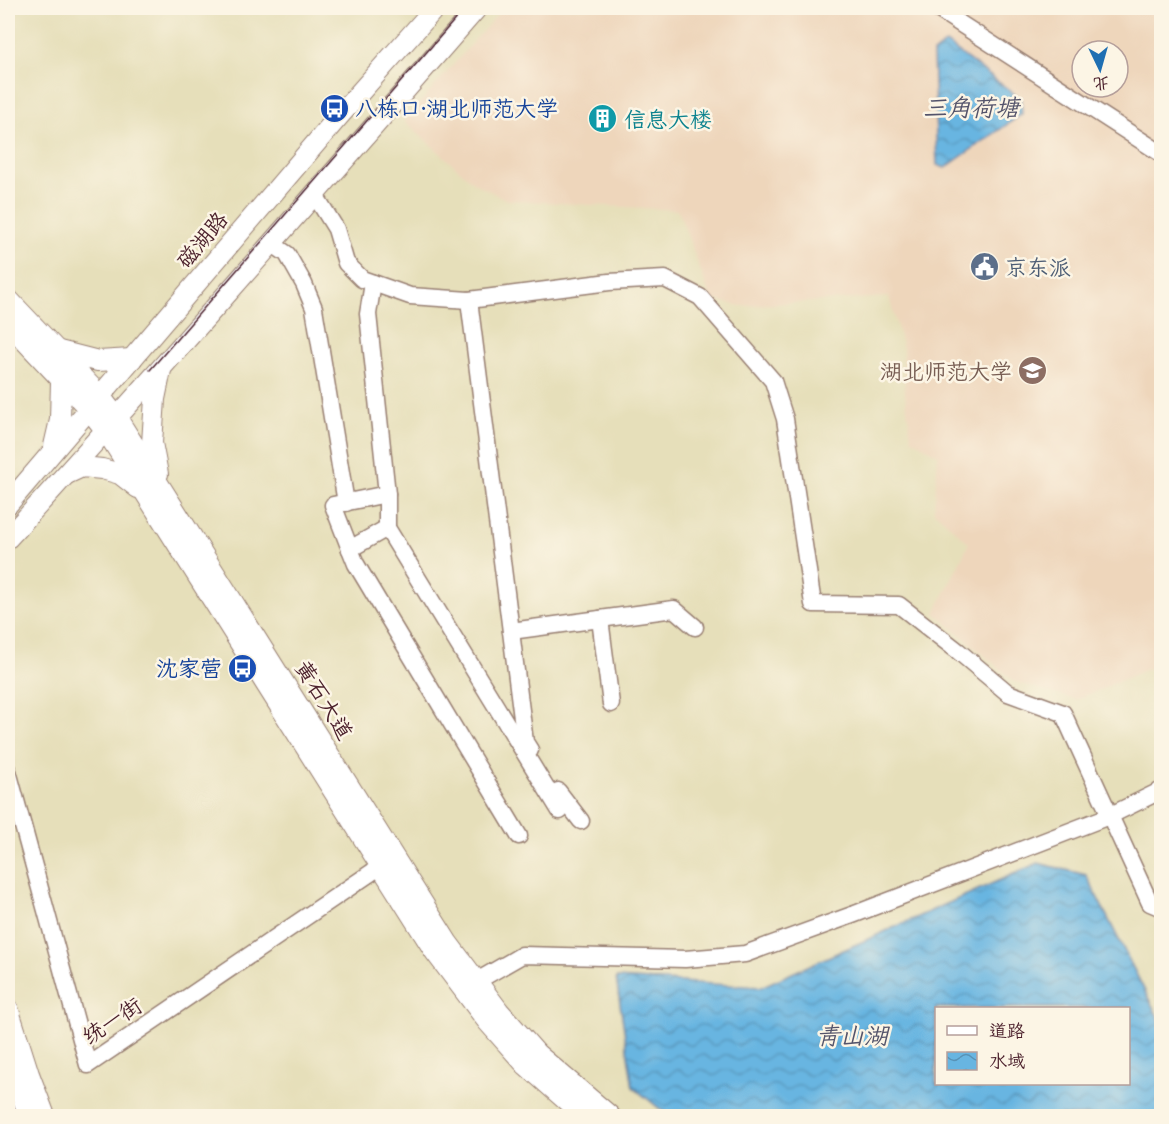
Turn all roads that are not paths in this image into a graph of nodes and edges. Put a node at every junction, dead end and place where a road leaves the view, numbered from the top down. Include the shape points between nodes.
1 (435, 8) edge
2 (477, 8) edge
3 (936, 8) edge
4 (1161, 154) edge
5 (315, 195) junction
6 (271, 243) junction
7 (373, 283) junction
8 (8, 299) edge
9 (469, 300) junction
10 (8, 324) edge
11 (56, 350) junction
12 (132, 359) junction
13 (162, 367) junction
14 (62, 381) junction
15 (94, 403) junction
16 (112, 424) junction
17 (53, 450) junction
18 (64, 476) junction
19 (152, 488) junction
20 (387, 494) junction
21 (346, 503) junction
22 (8, 504) edge
23 (387, 528) junction
24 (8, 538) edge
25 (350, 549) junction
26 (600, 619) junction
27 (695, 627) dead end
28 (511, 631) junction
29 (611, 704) dead end
30 (8, 771) edge
31 (1161, 790) edge
32 (560, 811) dead end
33 (1109, 816) junction
34 (581, 821) dead end
35 (519, 836) dead end
36 (381, 866) junction
37 (1161, 908) edge
38 (471, 986) junction
39 (8, 1008) edge
40 (8, 1057) edge
41 (30, 1116) edge
42 (45, 1116) edge
43 (584, 1116) edge
44 (610, 1116) edge

1 - 12 main road, 磁湖路
2 - 5 main road
3 - 4 street
5 - 6 main road
5 - 7 street via 336,229 346,263 362,279
6 - 13 main road
6 - 21 street via 287,254 314,308
7 - 9 street via 410,296
7 - 20 street via 368,314
8 - 11 main road, 黄石大道
9 - 28 street
9 - 33 street via 665,279 700,297 772,381 785,419 813,604 899,605 1008,693 1063,713
10 - 14 main road, 黄石大道
11 - 12 main road via 98,361
11 - 15 main road, 黄石大道
12 - 15 main road, 磁湖路
13 - 16 main road
13 - 19 main road via 155,399
14 - 15 main road, 黄石大道
14 - 17 main road via 60,420
15 - 16 main road, 黄石大道
15 - 17 main road, 磁湖路
16 - 18 main road
16 - 19 main road, 黄石大道
17 - 22 main road, 磁湖路
18 - 19 main road via 82,467 102,469
18 - 24 main road
19 - 36 main road, 黄石大道
19 - 38 main road, 黄石大道 via 448,943
20 - 21 street
20 - 23 street
21 - 25 street via 333,506
23 - 25 street
23 - 32 street
25 - 35 street
26 - 27 street via 674,609
26 - 28 street
26 - 29 street
28 - 34 street via 525,742
30 - 36 street, 统一街 via 88,1065
31 - 33 street
33 - 37 street via 1150,903
33 - 38 street via 745,954 685,960 522,955
36 - 38 main road, 黄石大道 via 435,952
38 - 43 main road, 黄石大道 via 487,1021 525,1065
38 - 44 main road, 黄石大道 via 537,1054
39 - 42 main road
40 - 41 main road

